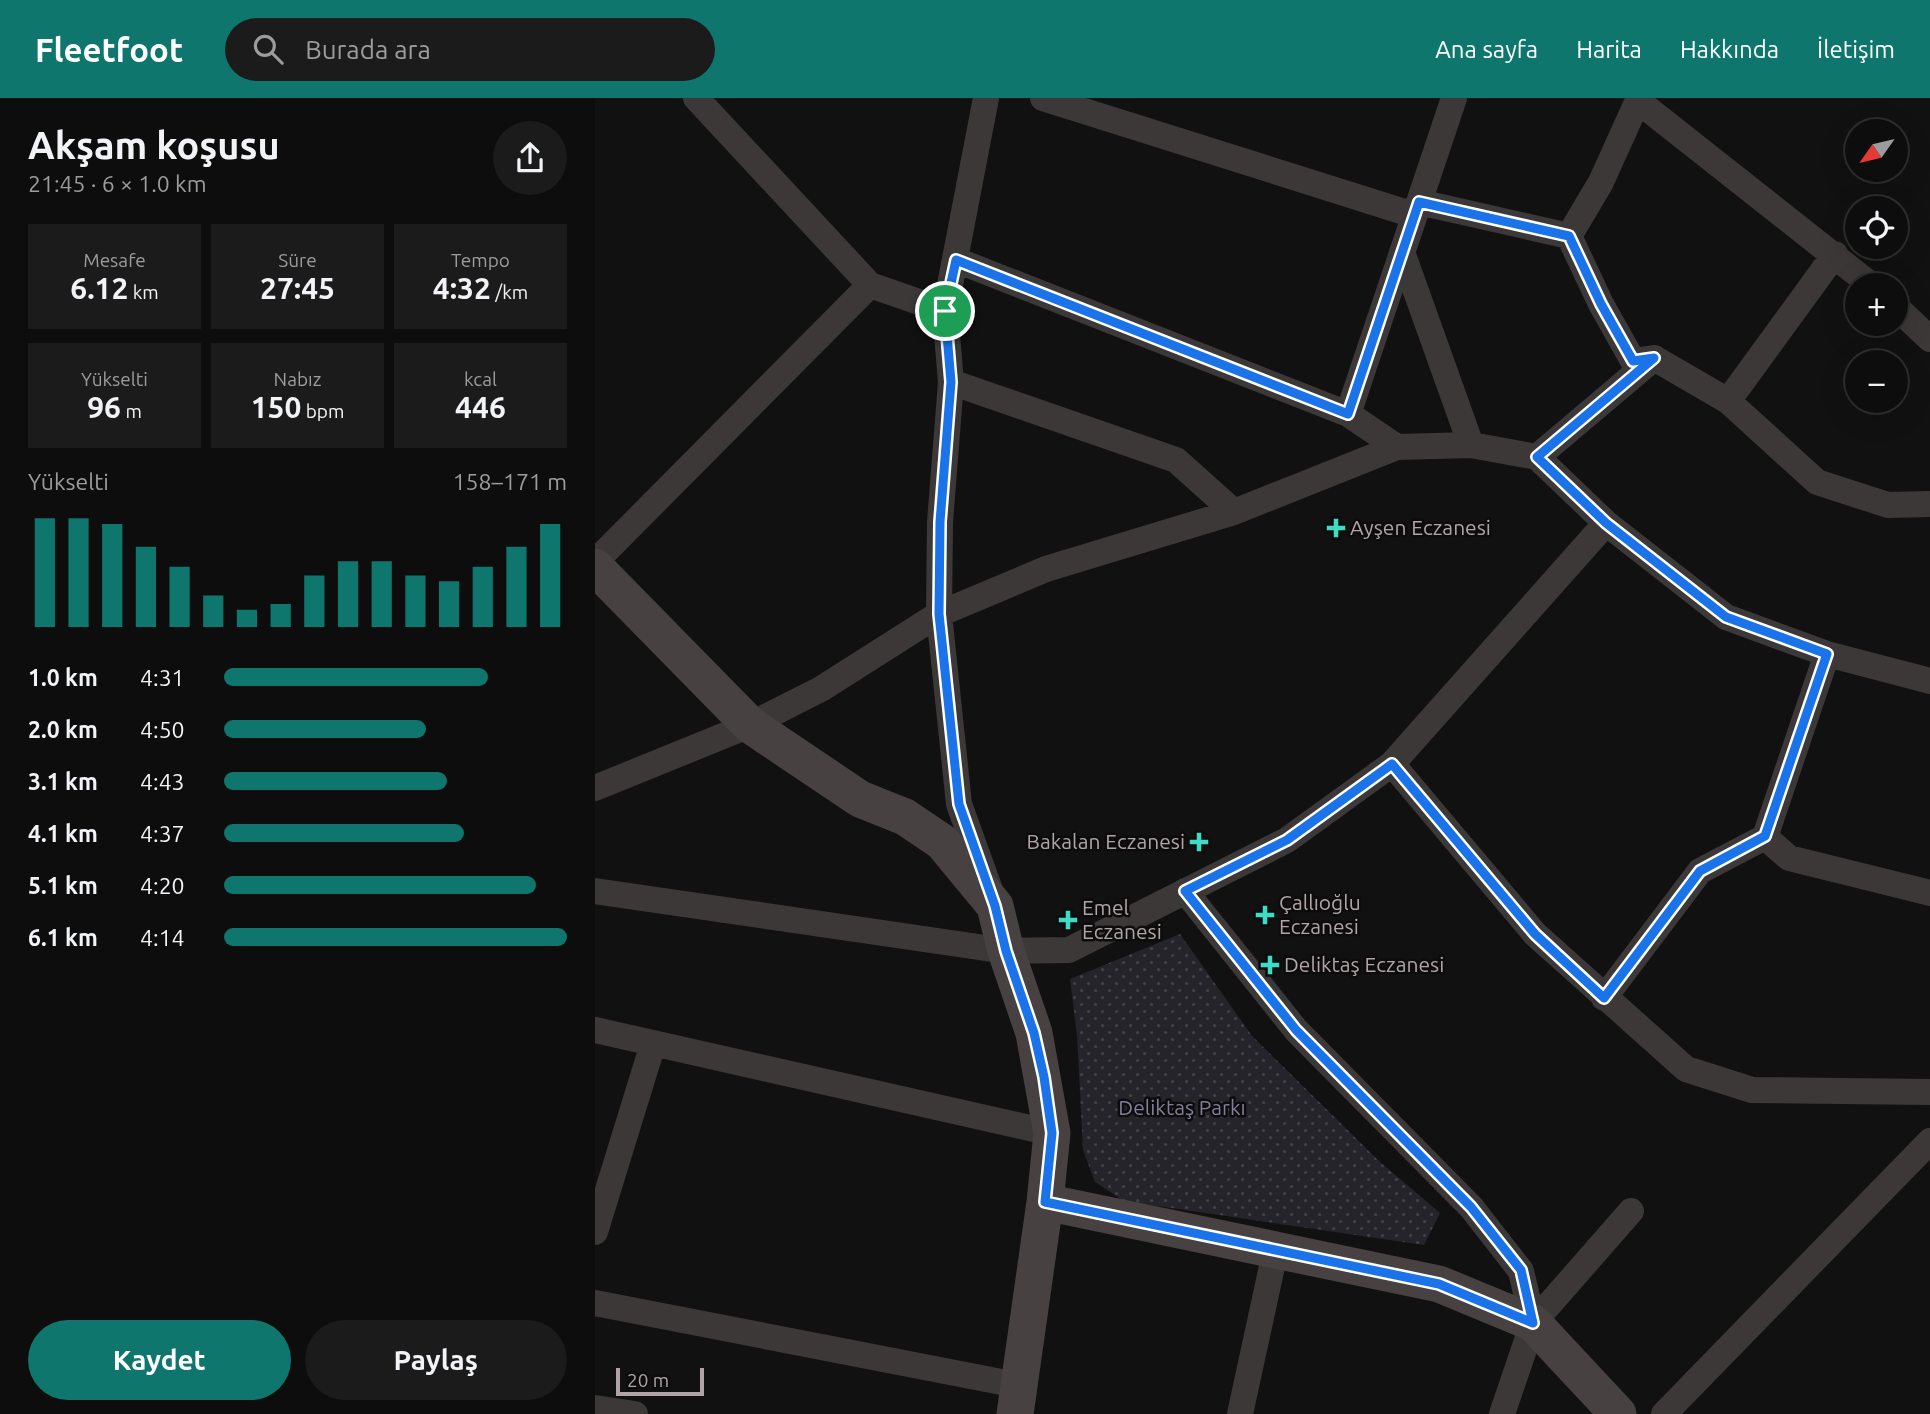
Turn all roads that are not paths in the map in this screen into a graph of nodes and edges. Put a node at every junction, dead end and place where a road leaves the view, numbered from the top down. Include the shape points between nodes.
1 (696, 98) edge
2 (986, 98) edge
3 (1043, 98) edge
4 (1454, 98) edge
5 (1639, 99) edge
6 (1416, 209) junction
7 (1569, 236) junction
8 (1402, 252) junction
9 (1835, 254) junction
10 (956, 260) junction
11 (1857, 273) edge
12 (870, 285) junction
13 (945, 311) junction
14 (1908, 318) edge
15 (1930, 339) edge
16 (1654, 358) junction
17 (951, 382) junction
18 (1728, 401) junction
19 (1348, 414) junction
20 (1471, 445) junction
21 (1397, 447) junction
22 (1537, 457) junction
23 (1930, 504) edge
24 (1234, 512) junction
25 (1606, 523) junction
26 (595, 562) edge
27 (595, 567) edge
28 (939, 614) junction
29 (1827, 654) junction
30 (1930, 681) edge
31 (750, 725) junction
32 (1392, 764) junction
33 (595, 788) edge
34 (1765, 836) junction
35 (595, 891) edge
36 (1185, 891) junction
37 (1930, 893) edge
38 (995, 906) junction
39 (1006, 951) junction
40 (1604, 998) junction
41 (595, 1030) edge
42 (653, 1044) junction
43 (1930, 1093) edge
44 (1052, 1133) junction
45 (1930, 1141) edge
46 (1045, 1202) junction
47 (1631, 1210) dead end
48 (595, 1232) edge
49 (1276, 1248) junction
50 (595, 1303) edge
51 (1533, 1323) junction
52 (1016, 1400) edge
53 (595, 1408) edge
54 (635, 1414) edge
55 (1240, 1414) edge
56 (1502, 1414) edge
57 (1618, 1414) edge
58 (1664, 1414) edge

1 - 12 street
2 - 10 street
3 - 6 street
4 - 6 street
5 - 7 street via 1601,182
5 - 9 street
6 - 7 street
6 - 8 street
7 - 16 street via 1633,361
8 - 19 street
8 - 20 street
9 - 11 street
9 - 18 street
10 - 13 street
10 - 19 street
12 - 13 street
12 - 26 street
13 - 17 street
14 - 15 street
16 - 18 street
16 - 22 street
17 - 24 street via 1176,460
17 - 28 street via 940,522
18 - 23 street via 1817,482 1888,505
19 - 21 street
20 - 21 street
20 - 22 street
21 - 24 street
22 - 25 street
24 - 28 street via 1046,569
25 - 29 street via 1726,617
25 - 32 street
27 - 31 main road
28 - 31 street via 821,689
28 - 38 street via 959,804
29 - 30 street
29 - 34 street
31 - 33 street
31 - 38 main road via 860,799 905,817 941,842
32 - 36 street via 1287,840
32 - 40 street via 1535,934
34 - 37 street via 1789,859
34 - 40 street via 1700,871
35 - 39 street
36 - 39 street via 1069,950
36 - 51 street via 1296,1030 1471,1207 1521,1270
38 - 39 main road
39 - 44 main road via 1034,1033
40 - 43 street via 1686,1069 1752,1090
41 - 42 street
42 - 44 street
42 - 48 street
44 - 46 main road
45 - 58 street
46 - 49 main road
46 - 52 main road
47 - 51 street
49 - 51 main road via 1439,1284
49 - 55 street
50 - 52 street
51 - 56 street
51 - 57 main road
53 - 54 street

